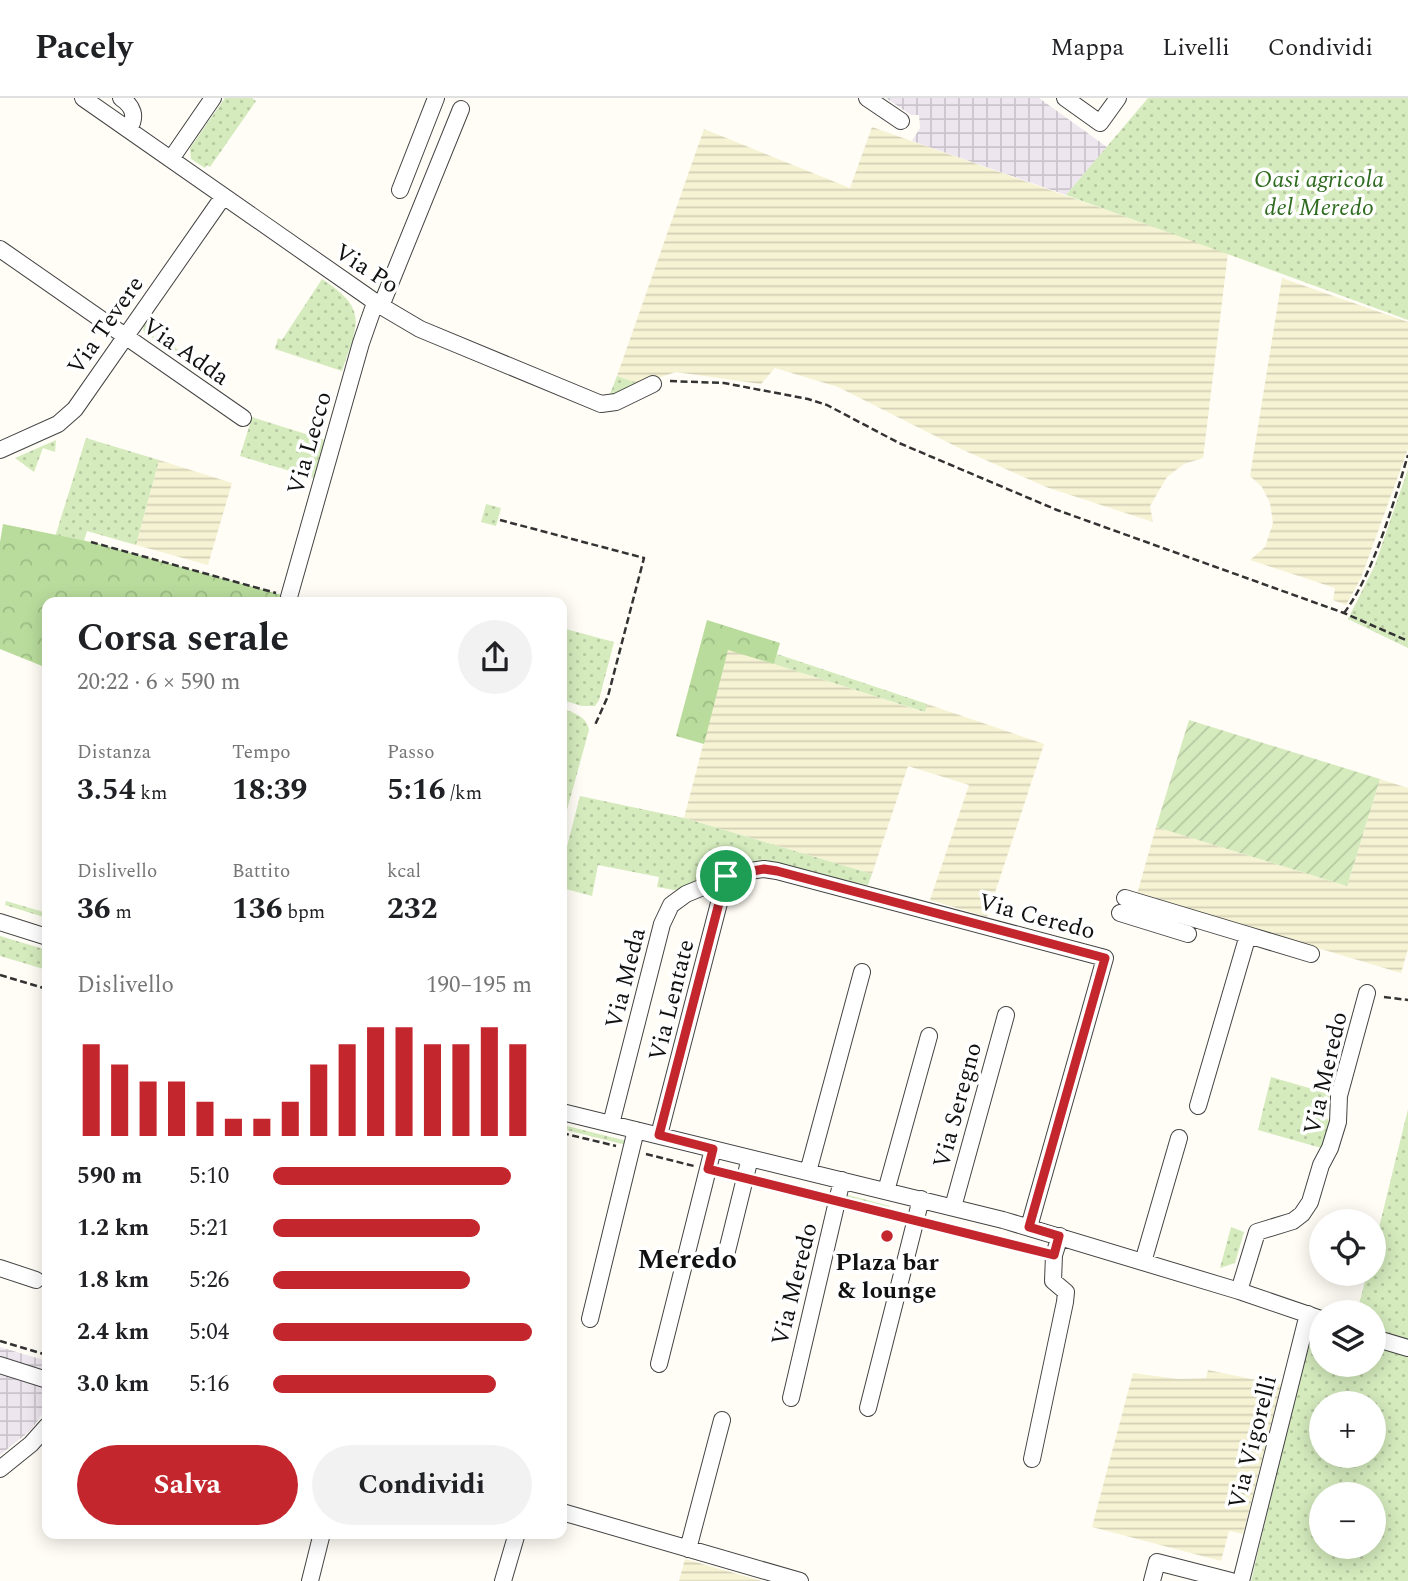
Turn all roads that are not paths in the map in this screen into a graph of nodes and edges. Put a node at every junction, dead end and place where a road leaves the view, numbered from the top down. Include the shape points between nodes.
1 (83, 98) edge
2 (121, 98) edge
3 (213, 98) edge
4 (436, 98) edge
5 (867, 98) edge
6 (1065, 98) edge
7 (1118, 98) edge
8 (461, 109) dead end
9 (901, 121) dead end
10 (129, 129) junction
11 (171, 159) junction
12 (411, 161) junction
13 (435, 174) junction
14 (400, 190) dead end
15 (223, 197) junction
16 (0, 249) edge
17 (378, 305) junction
18 (125, 336) junction
19 (653, 384) road end
20 (243, 418) dead end
21 (0, 450) edge
22 (289, 597) road end
23 (726, 876) junction
24 (0, 922) edge
25 (1188, 934) dead end
26 (42, 935) edge
27 (1248, 935) junction
28 (1311, 954) dead end
29 (862, 972) dead end
30 (1367, 993) road end
31 (1006, 1015) dead end
32 (929, 1036) dead end
33 (1198, 1106) dead end
34 (567, 1112) edge
35 (611, 1124) junction
36 (636, 1130) junction
37 (659, 1135) junction
38 (1179, 1138) dead end
39 (713, 1149) junction
40 (750, 1158) junction
41 (808, 1172) junction
42 (842, 1180) junction
43 (886, 1191) junction
44 (920, 1199) junction
45 (953, 1207) junction
46 (1029, 1227) junction
47 (1059, 1236) junction
48 (725, 1259) dead end
49 (1143, 1262) junction
50 (0, 1268) edge
51 (36, 1280) dead end
52 (1238, 1291) junction
53 (1309, 1315) edge
54 (590, 1319) dead end
55 (1309, 1338) edge
56 (1386, 1342) edge
57 (1408, 1348) edge
58 (659, 1364) dead end
59 (1, 1368) edge
60 (42, 1379) edge
61 (790, 1398) dead end
62 (868, 1408) dead end
63 (722, 1420) dead end
64 (42, 1432) edge
65 (1032, 1459) dead end
66 (0, 1469) edge
67 (567, 1513) edge
68 (320, 1539) edge
69 (515, 1539) edge
70 (688, 1549) junction
71 (310, 1581) edge
72 (503, 1581) edge
73 (800, 1581) edge
74 (1152, 1581) edge
75 (1231, 1581) edge
76 (1241, 1581) edge

1 - 10 street, Via Po
2 - 10 street via 133,112
3 - 11 street
4 - 12 street
5 - 9 street
6 - 7 street via 1100,123
8 - 13 street, Via Lecco
10 - 11 street, Via Po
11 - 15 street, Via Po
12 - 13 street
12 - 14 street
13 - 17 street, Via Lecco
15 - 17 street, Via Po
15 - 18 street, Via Tevere
16 - 18 street, Via Adda
17 - 19 street, Via Po via 420,329 601,404 616,402
17 - 22 street, Via Lecco via 361,343
18 - 20 street, Via Adda
18 - 21 street, Via Tevere via 67,418
23 - 35 street, Via Meda via 676,898 666,914
23 - 37 street, Via Lentate
23 - 46 street, Via Ceredo via 777,871 1105,958
24 - 26 street
25 - 27 street via 1122,905
27 - 28 street
27 - 33 street
29 - 41 street
30 - 52 street, Via Meredo via 1339,1096 1338,1122 1310,1202 1293,1221 1257,1232
31 - 45 street, Via Seregno
32 - 43 street
34 - 35 street
35 - 36 street
36 - 37 street
36 - 54 street
37 - 39 street
38 - 49 street
39 - 40 street
39 - 58 street
40 - 41 street
40 - 48 street
41 - 42 street
42 - 43 street
42 - 61 street, Via Meredo
43 - 44 street
44 - 45 street
44 - 62 street
45 - 46 street
46 - 47 street
47 - 49 street
47 - 65 street via 1053,1281 1066,1292 1065,1302
49 - 52 street
50 - 51 street
52 - 53 street
55 - 76 street, Via Vigorelli
56 - 57 street
59 - 60 street
63 - 70 street
64 - 66 street
67 - 70 street
68 - 71 street
69 - 72 street
70 - 73 street
74 - 75 street via 1157,1562

